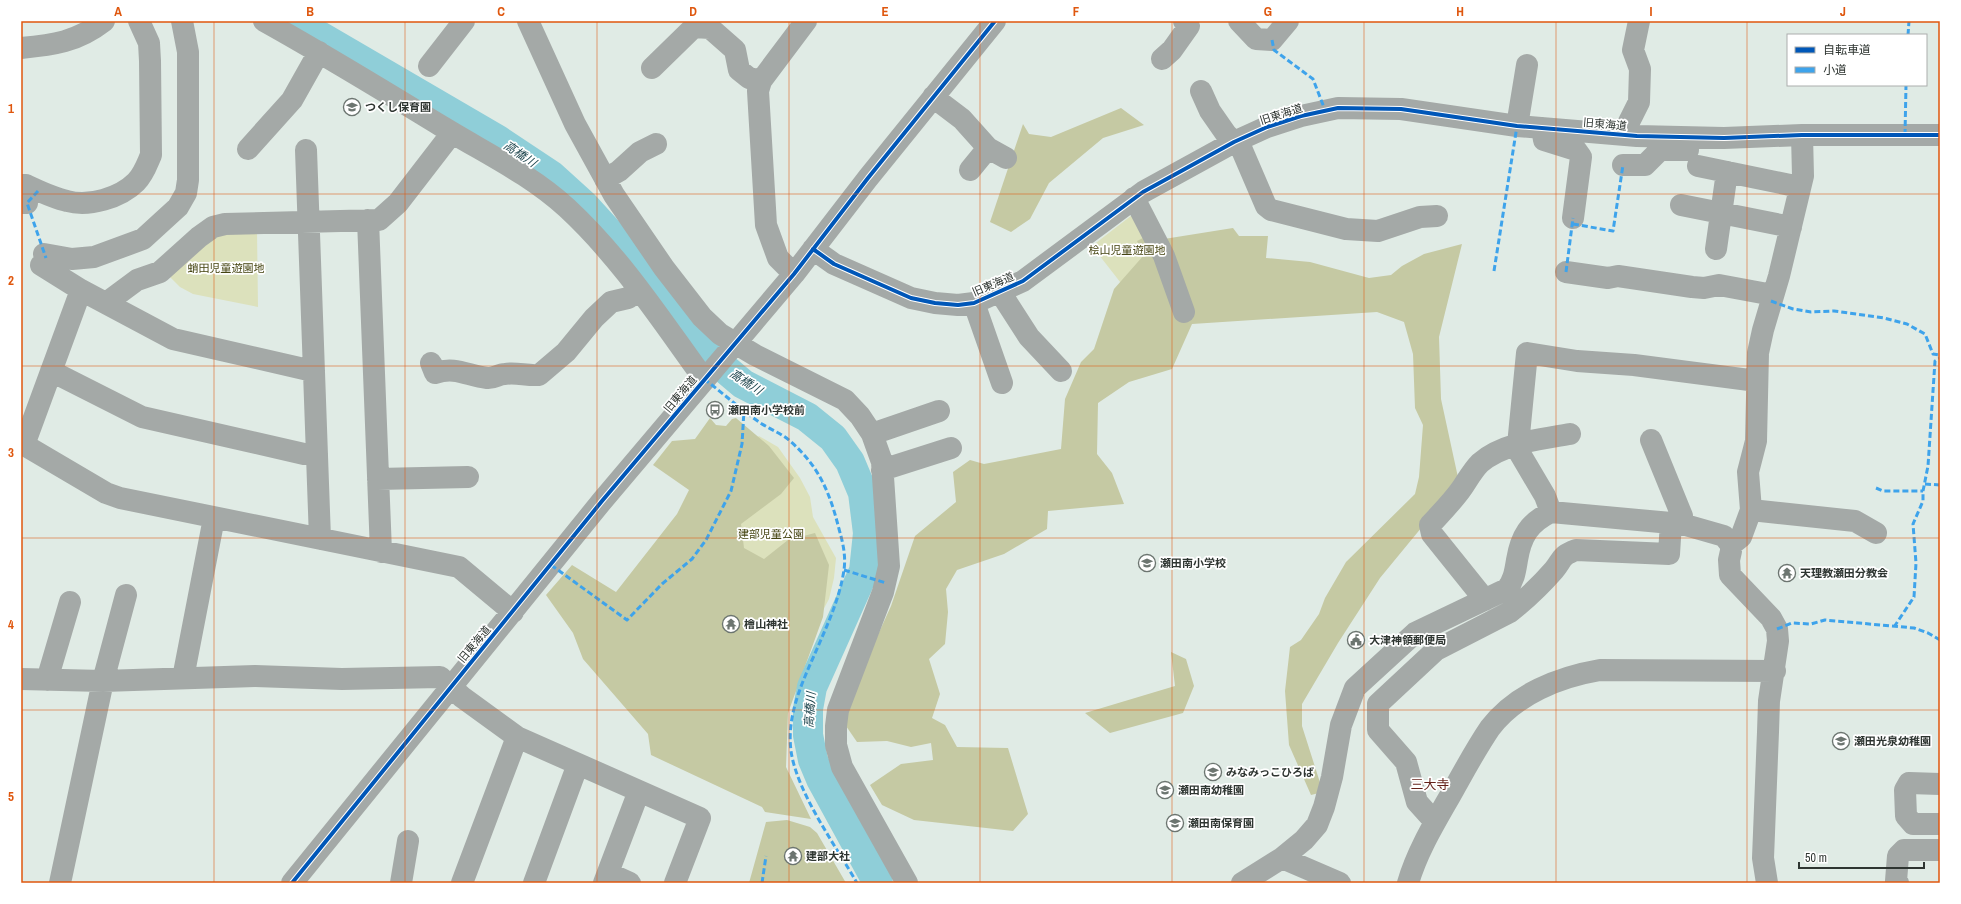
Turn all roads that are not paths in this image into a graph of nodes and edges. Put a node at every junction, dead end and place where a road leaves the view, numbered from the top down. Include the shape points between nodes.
1 (104, 21) edge
2 (139, 21) edge
3 (182, 21) edge
4 (264, 21) edge
5 (464, 21) edge
6 (528, 21) edge
7 (806, 21) edge
8 (996, 21) edge
9 (1184, 21) edge
10 (1239, 21) edge
11 (1288, 21) edge
12 (1639, 21) edge
13 (21, 48) edge
14 (319, 52) junction
15 (1162, 59) dead end
16 (1527, 65) dead end
17 (429, 66) dead end
18 (652, 68) dead end
19 (760, 81) junction
20 (1201, 91) dead end
21 (933, 98) junction
22 (1517, 126) junction
23 (1542, 128) junction
24 (452, 132) junction
25 (1623, 134) junction
26 (1802, 135) junction
27 (1940, 135) edge
28 (1714, 138) junction
29 (1234, 142) junction
30 (656, 144) dead end
31 (248, 149) dead end
32 (306, 150) dead end
33 (1623, 164) dead end
34 (1698, 166) dead end
35 (970, 170) dead end
36 (1727, 172) junction
37 (605, 179) junction
38 (1800, 187) junction
39 (23, 197) edge
40 (1134, 198) junction
41 (1681, 205) dead end
42 (1721, 213) junction
43 (1437, 216) dead end
44 (1573, 218) dead end
45 (368, 220) junction
46 (309, 222) junction
47 (1791, 227) junction
48 (813, 249) junction
49 (1716, 249) dead end
50 (1566, 272) dead end
51 (794, 274) junction
52 (81, 290) junction
53 (639, 290) junction
54 (1000, 292) junction
55 (1773, 295) junction
56 (106, 303) junction
57 (974, 303) junction
58 (1184, 312) dead end
59 (732, 347) junction
60 (431, 363) dead end
61 (52, 370) junction
62 (314, 370) junction
63 (1061, 370) dead end
64 (707, 376) junction
65 (1757, 381) junction
66 (1002, 383) dead end
67 (939, 411) dead end
68 (872, 434) junction
69 (1570, 434) dead end
70 (1651, 440) dead end
71 (23, 444) edge
72 (1518, 445) junction
73 (951, 448) dead end
74 (317, 454) junction
75 (882, 470) junction
76 (468, 477) dead end
77 (378, 479) junction
78 (1751, 510) junction
79 (1551, 512) junction
80 (214, 518) junction
81 (1676, 523) junction
82 (1876, 533) dead end
83 (320, 539) junction
84 (1731, 545) junction
85 (381, 552) junction
86 (126, 595) dead end
87 (1485, 600) junction
88 (70, 602) dead end
89 (513, 612) junction
90 (1775, 671) junction
91 (183, 678) junction
92 (21, 679) edge
93 (47, 680) junction
94 (103, 681) junction
95 (450, 687) junction
96 (517, 736) junction
97 (578, 764) junction
98 (1940, 784) edge
99 (639, 791) junction
100 (1435, 822) junction
101 (1940, 824) edge
102 (408, 841) dead end
103 (1940, 850) edge
104 (1282, 858) junction
105 (606, 878) edge
106 (60, 883) edge
107 (292, 883) edge
108 (401, 883) edge
109 (462, 883) edge
110 (534, 883) edge
111 (630, 883) edge
112 (675, 883) edge
113 (907, 883) edge
114 (1242, 883) edge
115 (1340, 883) edge
116 (1408, 883) edge
117 (1767, 883) edge
118 (1898, 883) edge

1 - 13 street via 93,29 59,44
2 - 39 street via 149,43 150,61 151,154 146,168 127,190 108,198 88,202 67,202 26,185
3 - 52 street via 188,52 186,193 178,207 143,239 94,257 43,259
4 - 14 street
5 - 17 street
6 - 37 street via 575,124
7 - 19 street
8 - 21 street
9 - 15 street via 1188,26 1172,50
10 - 11 street via 1256,39 1272,40
12 - 25 street via 1633,50 1640,69 1639,102
14 - 24 street
14 - 31 street via 292,100
16 - 22 street
18 - 19 street via 694,27 710,28 735,50 740,70 749,78
19 - 51 street via 758,90 766,225 778,258
20 - 29 street via 1210,111
21 - 35 street via 962,119 997,153
21 - 48 street
22 - 23 street, 旧東海道
22 - 29 street, 旧東海道 via 1401,109 1338,108 1267,127
23 - 25 street, 旧東海道
23 - 44 street via 1544,140 1576,150 1581,157
24 - 45 street via 398,203 379,220
24 - 53 street via 508,163 566,207 616,260
25 - 28 street, 旧東海道
26 - 27 street, 旧東海道
26 - 28 street, 旧東海道
26 - 38 street via 1803,163
28 - 33 street via 1707,150 1660,150 1645,165
29 - 40 street, 旧東海道
29 - 43 street via 1242,150 1266,206 1271,210 1346,229 1378,230 1420,217
30 - 37 street via 640,152 619,171
32 - 46 street
34 - 36 street
36 - 38 street
36 - 42 street
37 - 59 street via 664,268 702,317
38 - 47 street
40 - 54 street, 旧東海道 via 1023,281
40 - 58 street via 1164,256
41 - 42 street
42 - 47 street
42 - 49 street
45 - 46 street
45 - 77 street
46 - 56 street via 225,224 214,227 160,272 137,280
46 - 62 street
47 - 55 street
48 - 51 street, 旧東海道
48 - 57 street, 旧東海道 via 834,264 911,298 958,305
50 - 55 street via 1608,278 1618,276 1692,287 1719,285
51 - 59 street, 旧東海道
52 - 56 street
52 - 61 street
53 - 60 street via 628,298 611,302 566,352 539,375 503,374 487,378 464,371 443,370 436,373
53 - 64 street
54 - 57 street, 旧東海道
54 - 63 street via 1029,337
55 - 65 street via 1758,353
56 - 62 street via 173,339
57 - 66 street
59 - 64 street, 旧東海道
59 - 68 street via 845,400
61 - 71 street
61 - 74 street via 142,417 304,454
62 - 74 street
64 - 89 street, 旧東海道
65 - 72 street via 1527,353
65 - 78 street via 1756,442 1748,472
67 - 68 street
68 - 75 street via 878,448
69 - 72 street
70 - 81 street via 1682,516
71 - 80 street via 106,493
72 - 79 street via 1519,452 1545,496
72 - 87 street via 1498,452 1481,463 1430,525 1432,534
73 - 75 street
74 - 83 street
75 - 113 street via 889,553 887,578 838,710 836,745 842,767
76 - 77 street
77 - 85 street
78 - 82 street via 1855,521
78 - 84 street via 1741,537
79 - 81 street
79 - 87 street via 1537,519 1528,530 1518,551 1513,581 1507,589
80 - 83 street
80 - 91 street
81 - 84 street via 1724,536
81 - 100 street via 1669,554 1576,550 1564,554 1554,570 1520,604 1510,612 1436,650 1378,704 1378,730 1406,762 1417,802
83 - 85 street
84 - 90 street via 1730,575 1764,608 1777,629
85 - 89 street via 459,567
86 - 94 street
87 - 104 street via 1415,633 1355,688 1341,725 1332,777 1317,825
88 - 93 street
89 - 95 street, 旧東海道
90 - 100 street via 1600,670 1574,674 1551,683 1509,709 1491,727
90 - 117 street via 1770,702 1764,824 1763,858
91 - 94 street
91 - 95 street via 440,677
92 - 93 street
93 - 94 street
94 - 106 street
95 - 96 street
95 - 107 street, 旧東海道
96 - 97 street
96 - 109 street
97 - 99 street
97 - 110 street
98 - 101 street via 1910,783 1905,790 1906,816 1913,824
99 - 105 street
99 - 112 street via 700,818
100 - 116 street via 1416,857
102 - 108 street
103 - 118 street via 1904,850 1898,856
104 - 114 street
104 - 115 street
105 - 111 street

